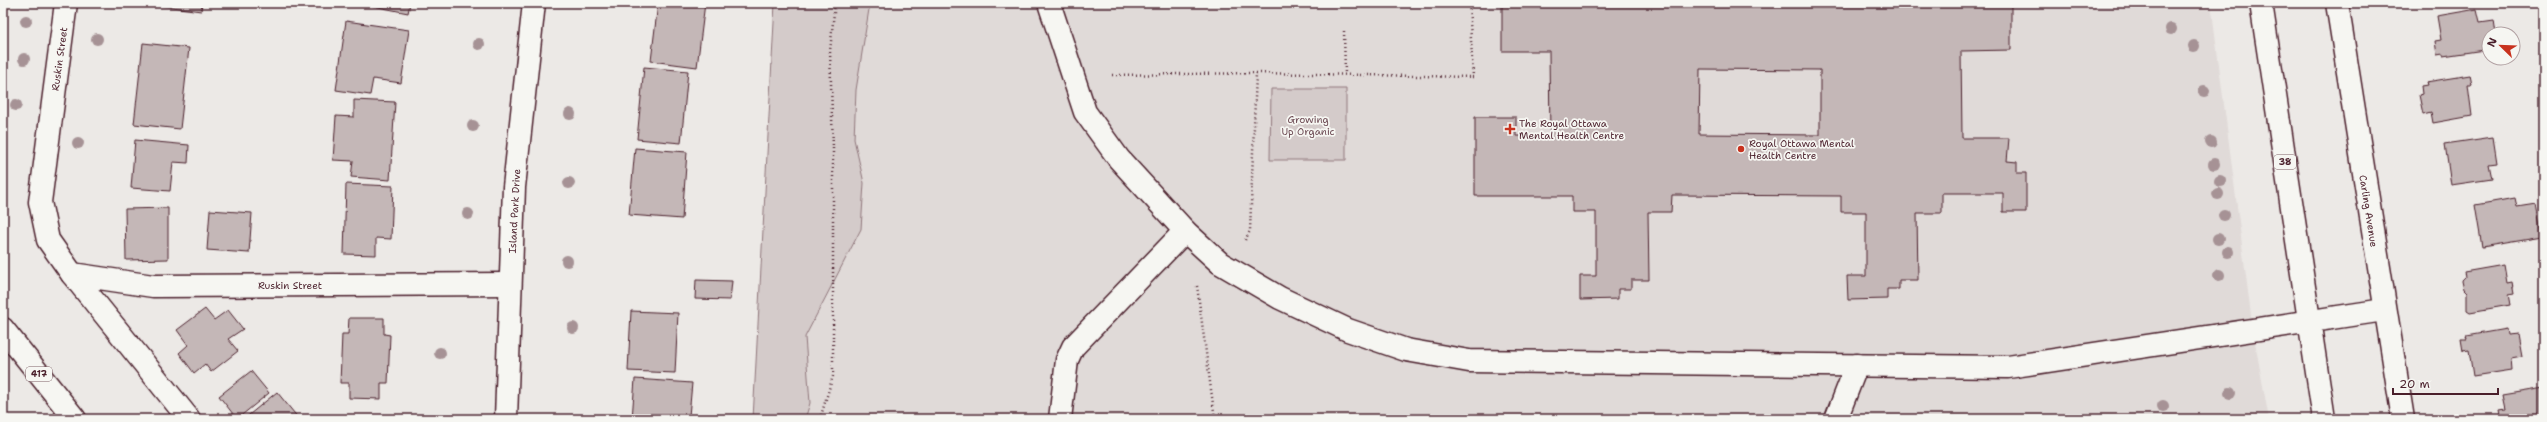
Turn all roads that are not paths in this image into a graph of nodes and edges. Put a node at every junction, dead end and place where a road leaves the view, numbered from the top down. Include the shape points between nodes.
1 (66, 3) edge
2 (534, 3) edge
3 (1049, 3) edge
4 (2261, 3) edge
5 (2337, 3) edge
6 (1186, 231) junction
7 (72, 274) junction
8 (510, 284) junction
9 (2384, 310) junction
10 (2309, 321) junction
11 (3, 329) edge
12 (1857, 365) junction
13 (75, 419) edge
14 (189, 419) edge
15 (506, 419) edge
16 (1060, 419) edge
17 (1836, 419) edge
18 (2324, 419) edge
19 (2402, 419) edge

1 - 7 main road, Ruskin Street via 40,202 48,240
2 - 8 main road, Island Park Drive via 519,128
3 - 6 main road via 1085,112 1119,159
4 - 10 main road, 38
5 - 9 main road, Carling Avenue
6 - 12 main road via 1220,262 1280,298 1348,330 1406,350 1468,361
6 - 16 main road via 1073,346 1067,360
7 - 8 main road, Ruskin Street via 152,286
7 - 14 main road, Ruskin Street
8 - 15 main road, Island Park Drive
9 - 10 main road
9 - 19 main road, Carling Avenue
10 - 12 main road via 2008,367
10 - 18 main road, 38
11 - 13 main road, 417
12 - 17 main road

